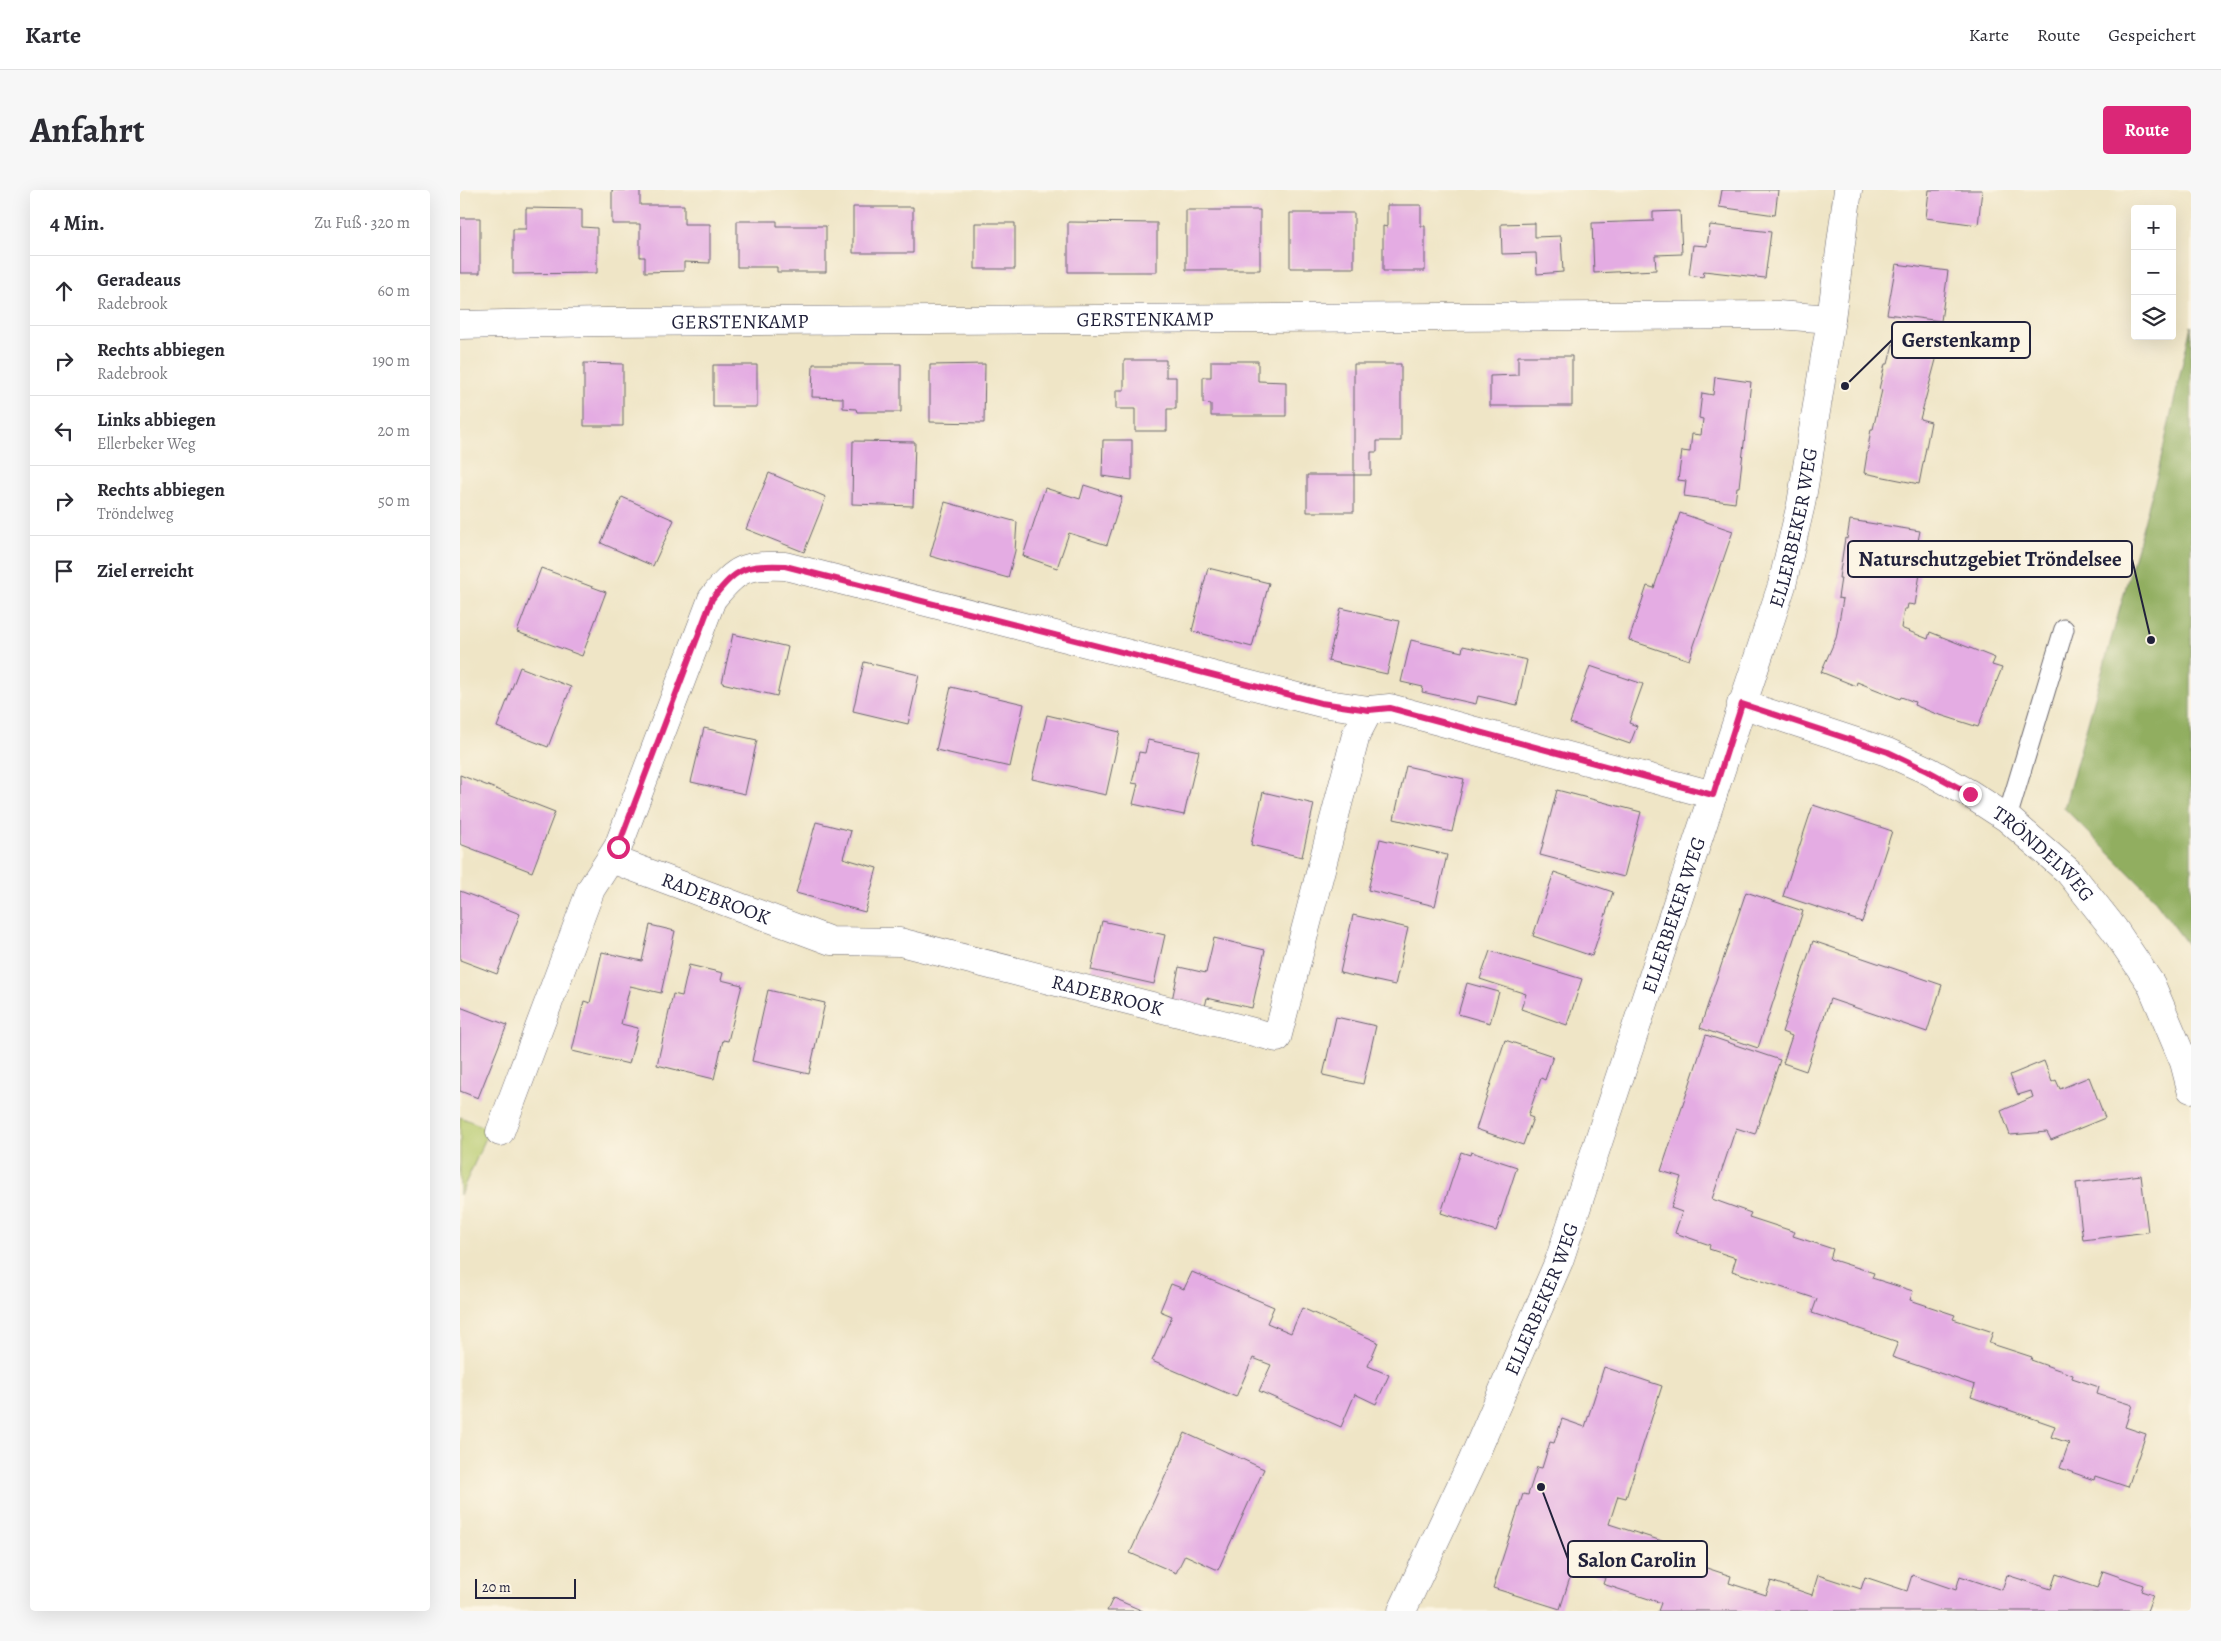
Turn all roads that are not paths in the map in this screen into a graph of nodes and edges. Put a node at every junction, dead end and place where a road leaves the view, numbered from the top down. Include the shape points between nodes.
1 (1848, 190) edge
2 (1831, 318) junction
3 (460, 324) edge
4 (2064, 629) dead end
5 (1742, 704) junction
6 (1369, 710) junction
7 (1713, 795) junction
8 (2007, 818) junction
9 (611, 859) junction
10 (2191, 1089) edge
11 (500, 1132) dead end
12 (1402, 1611) edge

1 - 2 street, ELLERBEKER WEG
2 - 3 street, GERSTENKAMP via 1778,315
2 - 5 street, ELLERBEKER WEG via 1801,504 1782,585
4 - 8 lane
5 - 7 street, ELLERBEKER WEG
5 - 8 street, TRÖNDELWEG via 1888,752 1953,784
6 - 7 street via 1390,708
6 - 9 street via 1321,703 785,566 753,565 730,577 712,599
6 - 9 street, RADEBROOK via 1356,735 1277,1038 900,942 831,941
7 - 12 street, ELLERBEKER WEG via 1559,1260 1471,1464
8 - 10 street, TRÖNDELWEG via 2069,872 2114,928 2151,984 2184,1062
9 - 11 street via 591,889

